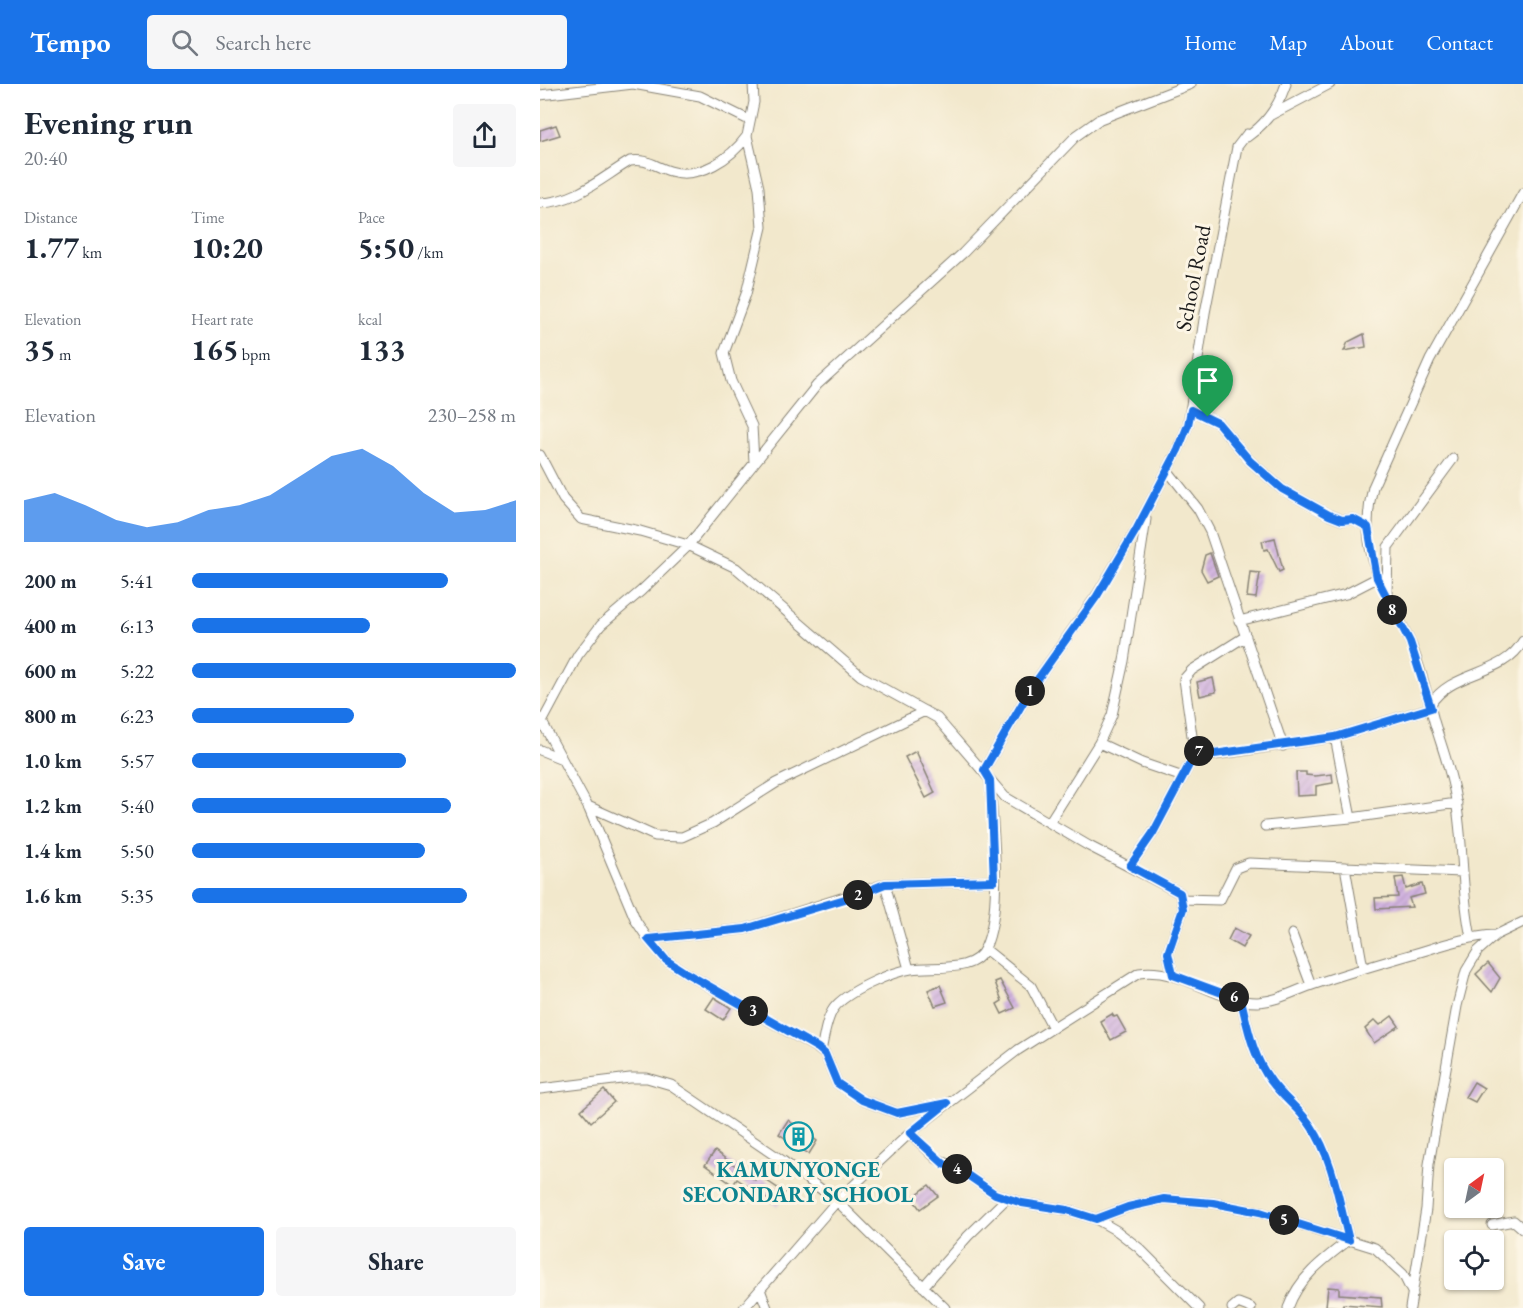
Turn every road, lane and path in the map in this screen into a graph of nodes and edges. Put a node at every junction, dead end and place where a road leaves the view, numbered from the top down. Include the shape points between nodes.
1 (753, 84) edge
2 (1191, 84) edge
3 (1286, 84) edge
4 (1330, 84) edge
5 (540, 95) edge
6 (1269, 116) junction
7 (749, 120) junction
8 (747, 136) junction
9 (1523, 193) edge
10 (540, 203) edge
11 (1191, 410) junction
12 (540, 455) edge
13 (1453, 459) dead end
14 (754, 462) junction
15 (540, 471) edge
16 (1168, 471) junction
17 (550, 475) junction
18 (1148, 508) junction
19 (1368, 527) junction
20 (688, 545) junction
21 (1377, 578) junction
22 (1387, 600) junction
23 (1239, 621) junction
24 (1246, 636) junction
25 (1523, 641) edge
26 (1430, 707) junction
27 (925, 711) junction
28 (540, 721) edge
29 (1335, 737) junction
30 (1099, 743) junction
31 (1283, 746) junction
32 (540, 750) edge
33 (1197, 750) junction
34 (562, 759) junction
35 (984, 770) junction
36 (1183, 777) junction
37 (990, 780) junction
38 (1457, 802) junction
39 (588, 806) junction
40 (1352, 818) junction
41 (1049, 823) junction
42 (1265, 826) dead end
43 (1130, 866) junction
44 (1345, 867) junction
45 (1462, 872) junction
46 (994, 881) junction
47 (885, 884) junction
48 (1182, 899) junction
49 (1523, 922) edge
50 (1292, 934) dead end
51 (1496, 935) junction
52 (1471, 937) junction
53 (648, 939) junction
54 (985, 949) junction
55 (1363, 968) junction
56 (909, 969) junction
57 (1173, 975) junction
58 (1311, 985) junction
59 (1241, 1000) junction
60 (1053, 1028) junction
61 (821, 1051) junction
62 (540, 1089) edge
63 (947, 1103) junction
64 (910, 1133) junction
65 (1006, 1199) junction
66 (837, 1201) junction
67 (1096, 1219) junction
68 (1492, 1225) dead end
69 (1523, 1229) edge
70 (1349, 1240) junction
71 (923, 1287) junction
72 (761, 1292) junction
73 (1413, 1293) junction
74 (744, 1308) edge
75 (767, 1308) edge
76 (945, 1308) edge
77 (1199, 1308) edge
78 (1232, 1308) edge
79 (1251, 1308) edge
80 (1288, 1308) edge
81 (1410, 1308) edge

1 - 7 street
2 - 14 street via 1100,119 1076,136 963,253 817,385
3 - 6 street, School Road
4 - 6 street
5 - 7 street via 633,84 700,96
6 - 11 street, School Road via 1237,147
7 - 8 street
8 - 10 street via 727,158 703,170 670,171 639,159 572,197
8 - 14 street via 759,188 762,227 724,361 752,426
9 - 19 street via 1460,304 1405,414 1373,487
11 - 16 street, School Road
11 - 19 street via 1218,423 1250,461 1282,489 1329,515 1353,519
12 - 17 street
13 - 22 street via 1388,547
14 - 20 street
15 - 17 street
16 - 18 street, School Road
16 - 23 street via 1198,509 1210,532
17 - 20 street via 563,499 581,519
18 - 30 street via 1124,661 1112,715
18 - 35 street, School Road via 1097,596 1032,687
19 - 21 street
20 - 27 street via 736,568 861,676
20 - 28 street via 601,625 578,655
21 - 22 street
21 - 23 street via 1346,594
22 - 26 street via 1410,642
23 - 24 street
24 - 31 street
24 - 33 street via 1184,679
25 - 26 street via 1503,661 1444,687
26 - 29 street
26 - 38 street
27 - 35 street via 937,718
27 - 39 street via 776,783 713,823 682,837 656,836
28 - 34 street
29 - 31 street
29 - 40 street
30 - 36 street
30 - 41 street
31 - 33 street via 1214,754
32 - 34 street
33 - 36 street
34 - 39 street
35 - 37 street
36 - 43 street
37 - 41 street via 1005,796
37 - 46 street
38 - 40 street
38 - 45 street
39 - 53 street via 636,921
40 - 42 street
41 - 43 street
43 - 48 street via 1173,889
44 - 45 street
44 - 48 street via 1241,865 1220,900
44 - 55 street
45 - 52 street
46 - 47 street
46 - 54 street via 992,926
47 - 53 street via 745,929
47 - 56 street
48 - 57 street via 1183,909 1168,953
49 - 51 street
50 - 58 street
51 - 52 street
51 - 73 street via 1478,951 1466,971 1457,1006 1429,1164
52 - 55 street
53 - 61 street via 666,960 686,973
54 - 56 street via 975,961 962,965
54 - 60 street via 1031,986
55 - 58 street
56 - 61 street via 843,999 834,1009
57 - 59 street
57 - 60 street via 1154,971 1138,974
58 - 59 street via 1272,999
59 - 70 street via 1258,1059 1271,1082 1312,1127 1322,1147
60 - 63 street
61 - 63 street via 837,1083 862,1100 897,1113
62 - 66 street via 630,1078 659,1080 727,1121
63 - 64 street
64 - 65 street via 944,1164
64 - 66 street
65 - 67 street
65 - 71 street
66 - 71 street
66 - 72 street via 803,1237
67 - 70 street via 1164,1199 1213,1203 1260,1212
67 - 77 street via 1139,1248
68 - 69 street via 1514,1221
70 - 73 street via 1375,1248 1403,1274
70 - 80 street via 1311,1271 1298,1286
71 - 76 street
72 - 74 street
72 - 75 street
73 - 81 street
78 - 79 street via 1238,1303

